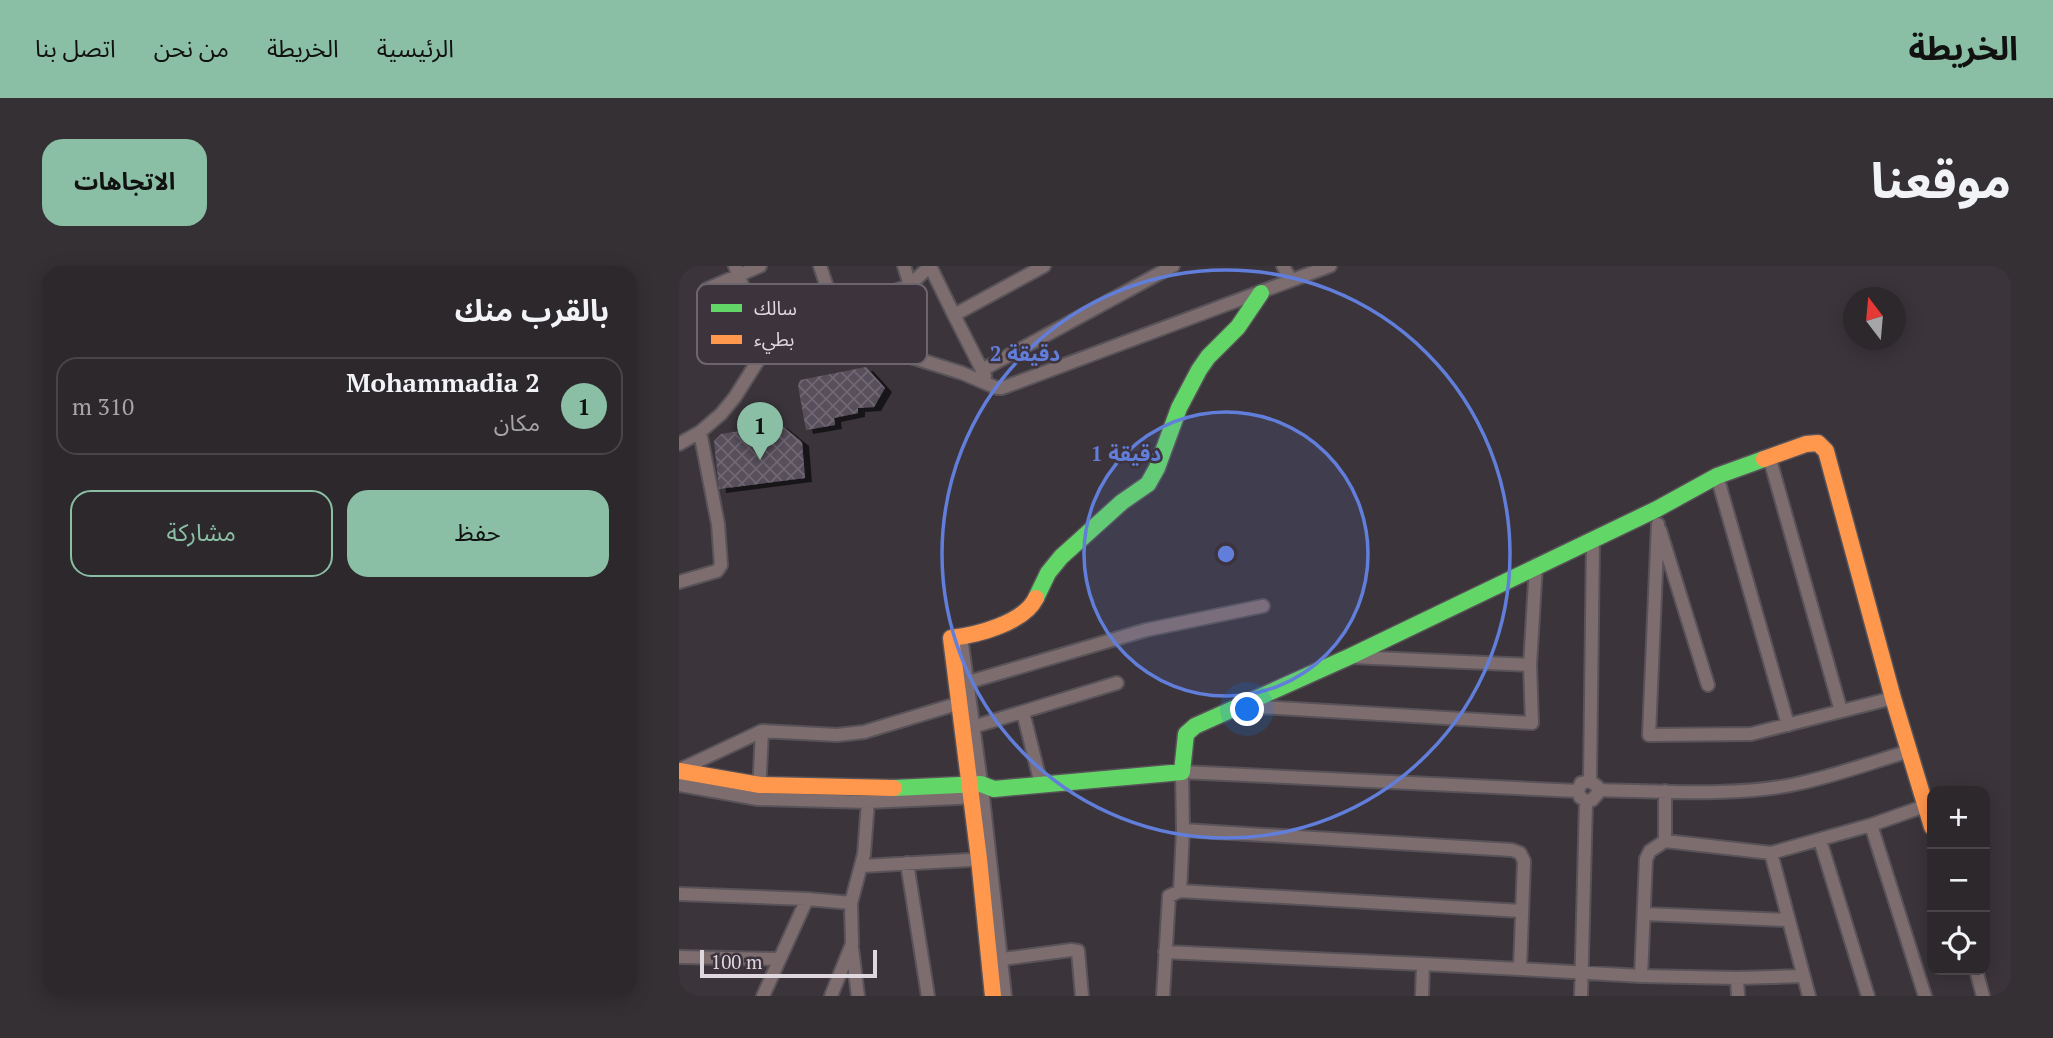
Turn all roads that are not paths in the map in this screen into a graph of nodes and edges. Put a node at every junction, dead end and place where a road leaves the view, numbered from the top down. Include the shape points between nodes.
1 (760, 266) edge
2 (820, 266) edge
3 (904, 266) edge
4 (930, 266) edge
5 (1044, 266) edge
6 (1173, 266) edge
7 (1283, 266) edge
8 (1330, 266) edge
9 (737, 271) edge
10 (1291, 280) junction
11 (715, 284) edge
12 (826, 284) edge
13 (910, 284) edge
14 (911, 284) edge
15 (1261, 293) junction
16 (954, 315) junction
17 (927, 362) edge
18 (756, 364) edge
19 (982, 370) junction
20 (990, 386) junction
21 (700, 432) junction
22 (679, 444) edge
23 (1769, 456) junction
24 (1717, 476) junction
25 (1657, 516) junction
26 (1594, 539) junction
27 (1536, 565) junction
28 (679, 582) edge
29 (1263, 606) dead end
30 (1351, 656) junction
31 (1530, 665) junction
32 (1117, 683) dead end
33 (963, 684) junction
34 (1708, 685) dead end
35 (1893, 698) junction
36 (960, 703) junction
37 (1243, 706) junction
38 (1841, 710) junction
39 (1023, 712) junction
40 (1788, 725) junction
41 (968, 728) junction
42 (762, 731) junction
43 (1910, 751) junction
44 (679, 770) edge
45 (1182, 772) junction
46 (1041, 784) junction
47 (679, 785) edge
48 (1594, 785) junction
49 (979, 790) junction
50 (1665, 791) junction
51 (759, 792) junction
52 (1582, 796) junction
53 (868, 802) junction
54 (1926, 806) junction
55 (1927, 810) edge
56 (1871, 825) junction
57 (1183, 830) junction
58 (1820, 840) junction
59 (1665, 841) junction
60 (1771, 853) junction
61 (985, 859) junction
62 (907, 863) junction
63 (862, 866) junction
64 (1180, 891) junction
65 (679, 894) edge
66 (807, 899) junction
67 (851, 903) junction
68 (1521, 911) junction
69 (1645, 914) junction
70 (1787, 920) junction
71 (852, 944) junction
72 (1165, 951) junction
73 (679, 957) edge
74 (781, 959) junction
75 (994, 960) junction
76 (1423, 964) junction
77 (1520, 969) junction
78 (1581, 973) junction
79 (1977, 975) edge
80 (1641, 976) junction
81 (1803, 976) junction
82 (1737, 978) junction
83 (763, 996) edge
84 (831, 996) edge
85 (858, 996) edge
86 (928, 996) edge
87 (993, 996) edge
88 (1005, 996) edge
89 (1082, 996) edge
90 (1163, 996) edge
91 (1422, 996) edge
92 (1581, 996) edge
93 (1738, 996) edge
94 (1809, 996) edge
95 (1868, 996) edge
96 (1925, 996) edge
97 (1983, 996) edge

1 - 9 street
2 - 12 street
3 - 13 street
4 - 14 street
4 - 16 street
5 - 16 street
6 - 19 street
7 - 10 street
8 - 10 street
9 - 11 street
10 - 15 street
15 - 20 street via 1002,388
15 - 33 street via 1199,370 1148,484 1061,557 1023,615 971,636 956,637
16 - 19 street
17 - 20 street
18 - 21 street via 735,397
19 - 20 street
21 - 22 street
21 - 28 street via 721,565 717,571
23 - 24 street
23 - 35 street via 1812,442 1826,451
23 - 38 street
24 - 25 street
24 - 40 street
25 - 26 street
25 - 34 street
25 - 40 street via 1649,735 1751,734
26 - 27 street
26 - 48 street
27 - 30 street
27 - 31 street
29 - 33 street via 1146,630
30 - 31 street
30 - 37 street
31 - 37 street via 1532,723
32 - 39 street
33 - 36 street
33 - 41 street
35 - 38 street
35 - 43 street
36 - 41 street
36 - 42 street via 864,732
37 - 45 street via 1195,726 1187,734
38 - 40 street
39 - 41 street
39 - 46 street
41 - 49 street
42 - 44 street
42 - 51 street
43 - 50 street via 1796,784
43 - 54 street
44 - 51 street
45 - 46 street
45 - 52 street
45 - 57 street
46 - 49 street
47 - 51 street
48 - 50 street
48 - 52 street via 1581,783
49 - 51 street
49 - 53 street
49 - 61 street
50 - 59 street
51 - 53 street
52 - 78 street
53 - 63 street
54 - 55 street
54 - 56 street
56 - 58 street
56 - 96 street
57 - 64 street
57 - 68 street via 1512,850 1524,861
58 - 60 street
58 - 95 street
59 - 60 street
59 - 69 street via 1646,859
60 - 70 street
61 - 62 street
61 - 75 street
62 - 63 street
62 - 86 street
63 - 67 street
64 - 68 street
64 - 72 street via 1169,896
65 - 66 street
66 - 67 street
66 - 74 street
67 - 71 street
68 - 77 street
69 - 70 street
69 - 80 street
70 - 81 street
71 - 84 street
71 - 85 street
72 - 76 street
72 - 90 street
73 - 74 street
74 - 83 street
75 - 87 street
75 - 88 street
75 - 89 street via 1078,951
76 - 77 street
76 - 91 street
77 - 78 street
78 - 80 street
78 - 92 street
79 - 97 street
80 - 82 street
81 - 82 street
81 - 94 street
82 - 93 street

